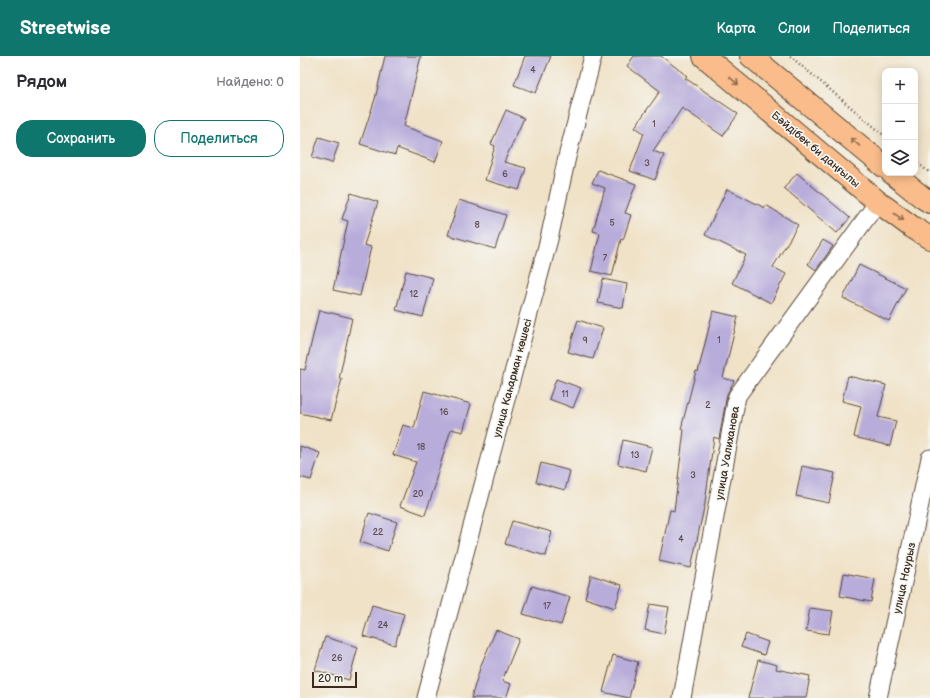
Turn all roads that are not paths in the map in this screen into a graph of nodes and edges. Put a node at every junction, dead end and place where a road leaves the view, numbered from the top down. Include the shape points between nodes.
1 (592, 56) edge
2 (704, 56) edge
3 (751, 56) edge
4 (882, 165) edge
5 (896, 176) edge
6 (878, 202) junction
7 (930, 202) edge
8 (930, 238) edge
9 (930, 458) edge
10 (426, 698) edge
11 (682, 698) edge
12 (878, 698) edge

1 - 10 street, улица Каһарман көшесі via 549,240
2 -> 6 main road, Бәйдібек би даңғылы
4 -> 3 main road
5 - 7 main road
6 -> 8 main road, Бәйдібек би даңғылы
6 - 11 street, улица Уалиханова via 737,396
9 - 12 street, улица Наурыз

